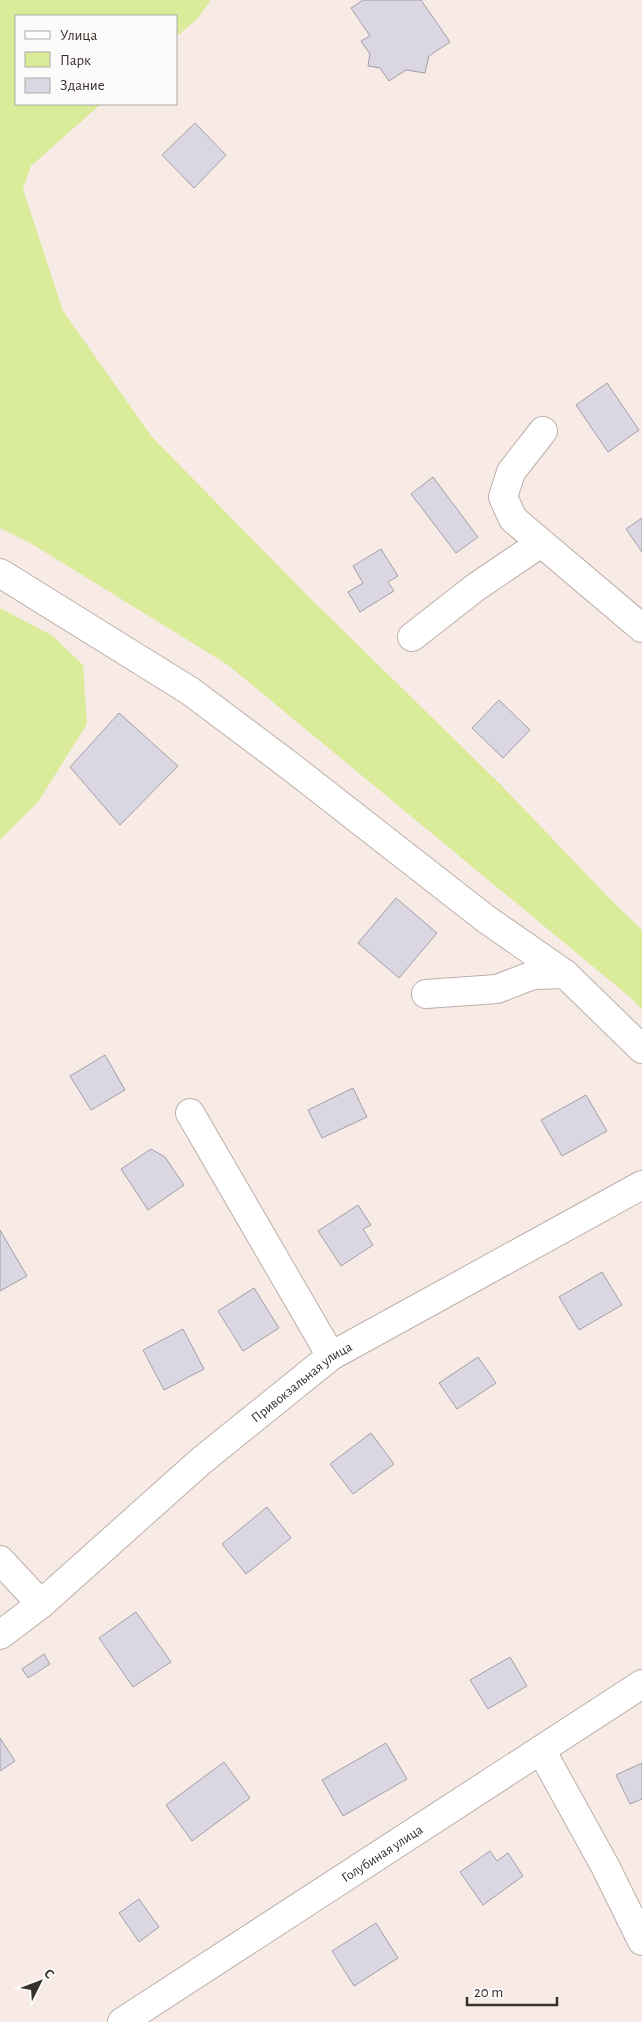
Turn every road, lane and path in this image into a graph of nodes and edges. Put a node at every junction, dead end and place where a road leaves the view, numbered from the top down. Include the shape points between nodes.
1 (543, 431) dead end
2 (541, 543) junction
3 (0, 572) edge
4 (642, 628) edge
5 (412, 637) dead end
6 (565, 974) junction
7 (426, 994) dead end
8 (642, 1049) edge
9 (190, 1113) dead end
10 (642, 1185) edge
11 (331, 1356) junction
12 (0, 1560) edge
13 (41, 1604) junction
14 (0, 1635) edge
15 (642, 1684) edge
16 (541, 1750) junction
17 (642, 1941) edge
18 (122, 2022) edge

1 - 2 lane via 511,472 503,496 513,519
2 - 4 lane
2 - 5 lane via 476,586
3 - 6 lane via 190,691 486,919
6 - 7 lane via 533,975 497,989
6 - 8 lane
9 - 11 lane
10 - 11 lane, Привокзальная улица
11 - 13 lane, Привокзальная улица via 200,1461
12 - 13 lane
13 - 14 lane, Привокзальная улица
15 - 16 lane, Голубиная улица
16 - 17 lane
16 - 18 lane, Голубиная улица

